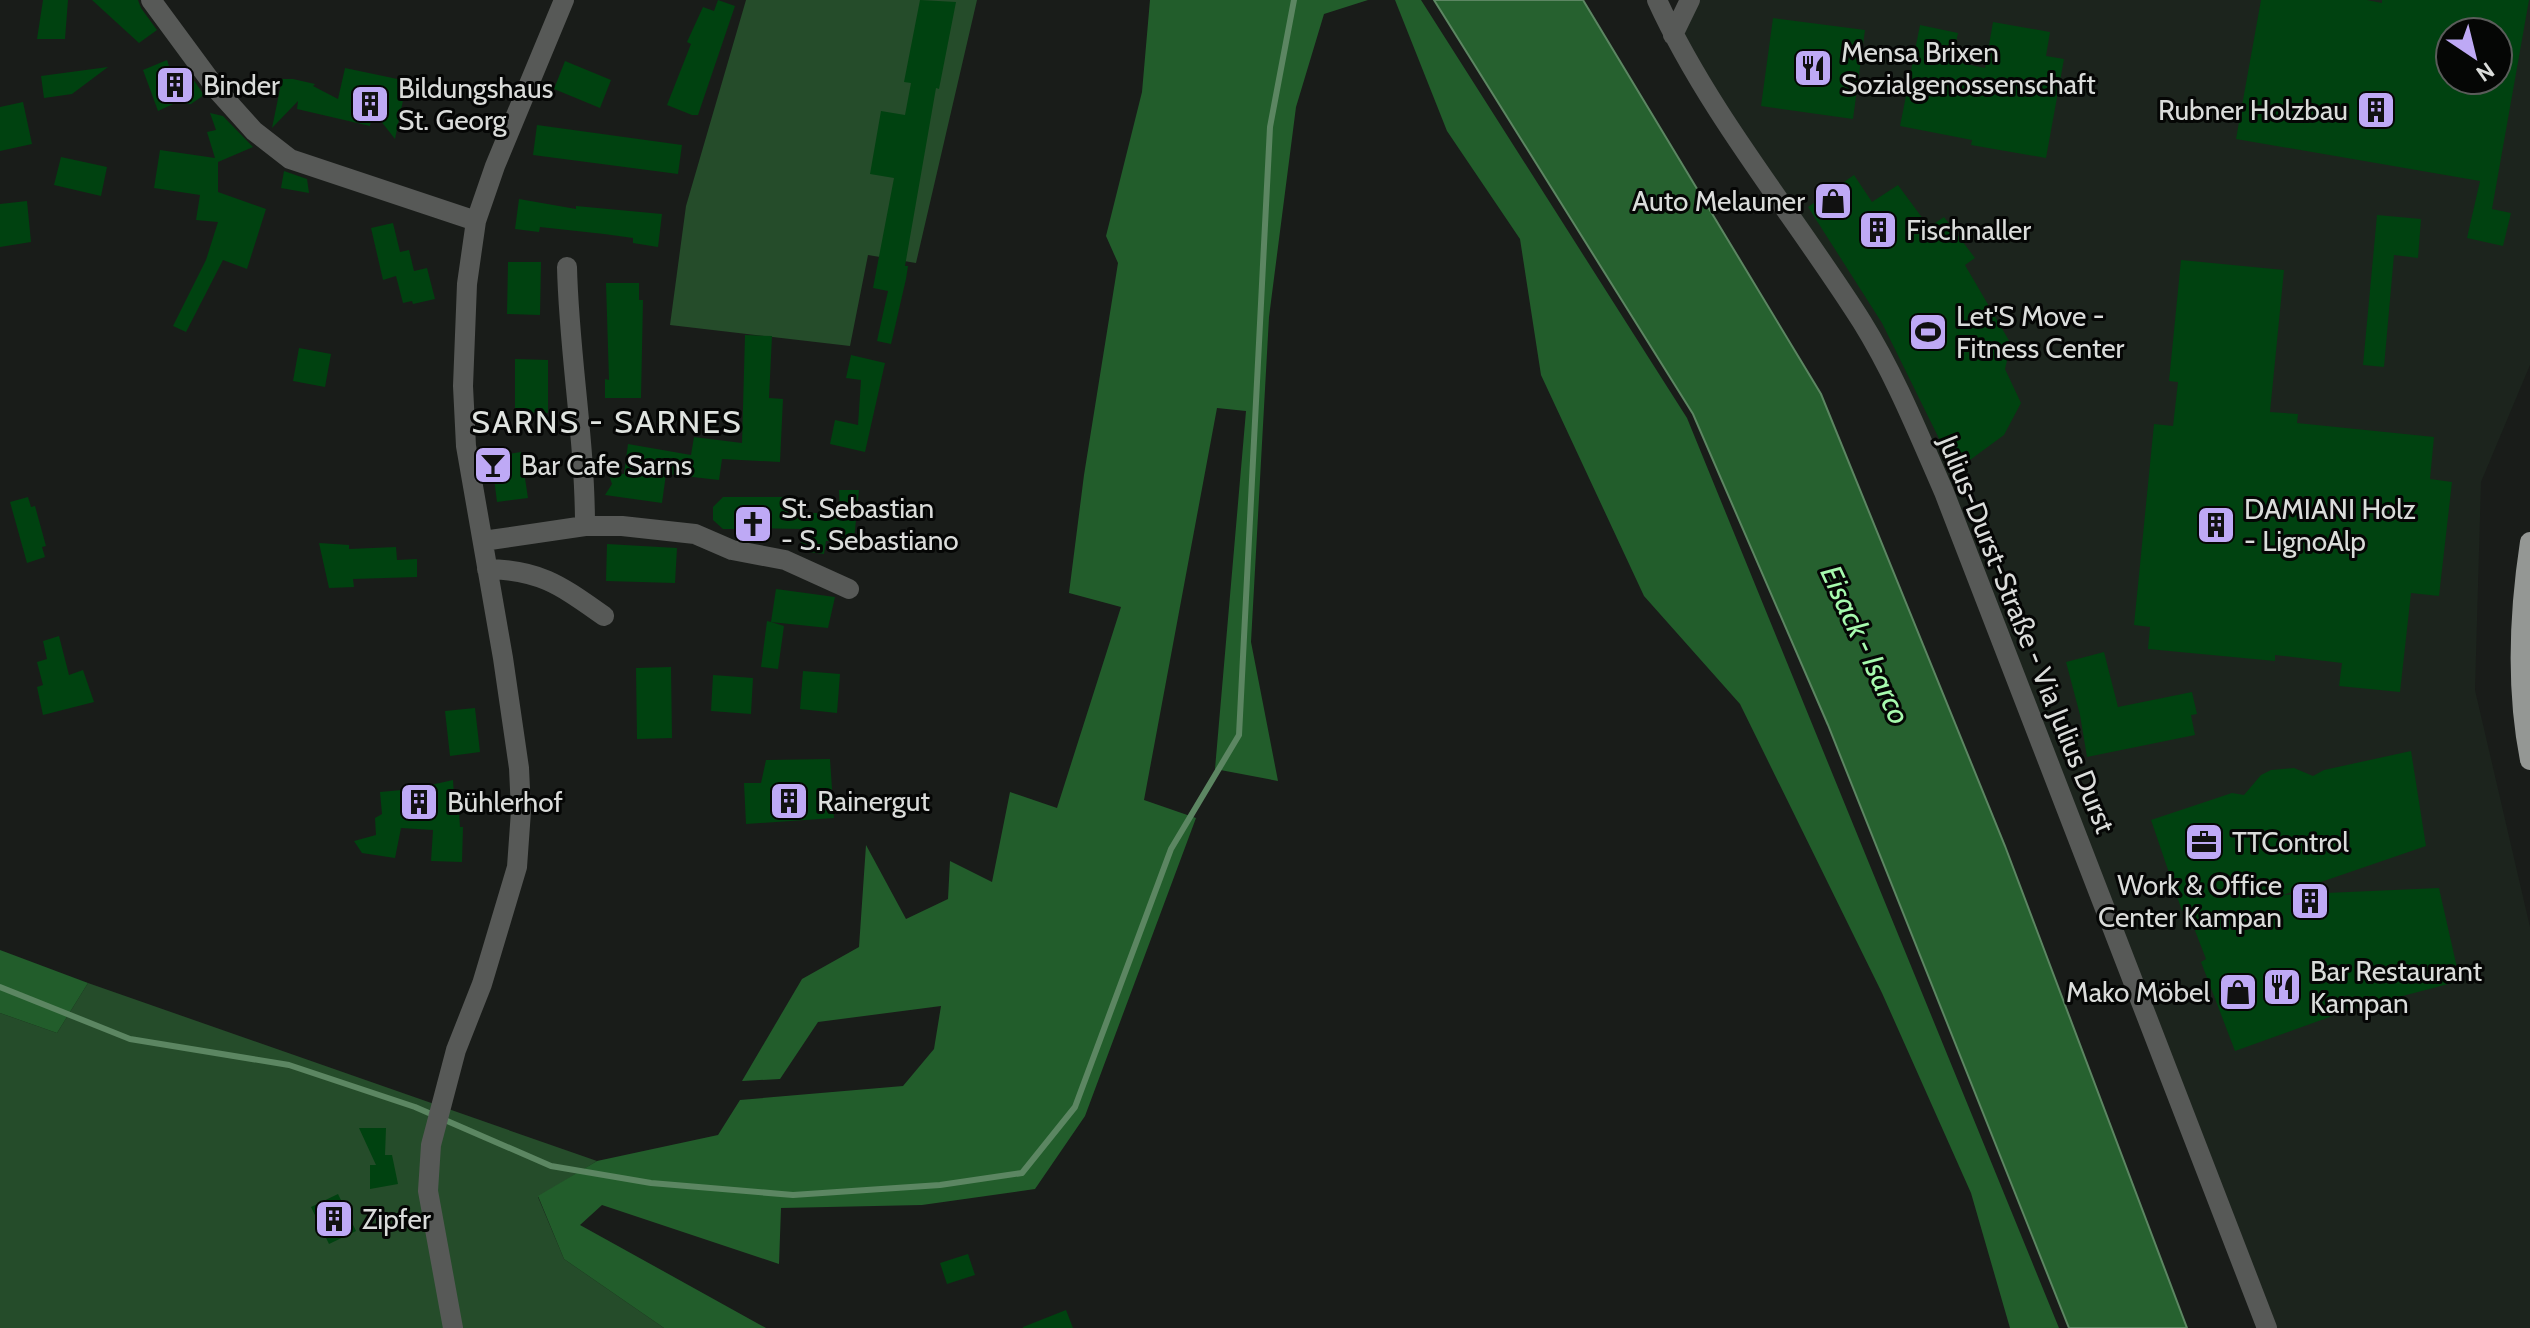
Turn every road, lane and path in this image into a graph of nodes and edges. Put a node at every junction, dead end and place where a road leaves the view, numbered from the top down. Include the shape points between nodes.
1 (151, 0) edge
2 (564, 0) edge
3 (1657, 0) edge
4 (1690, 0) edge
5 (1673, 35) junction
6 (476, 221) junction
7 (567, 267) dead end
8 (585, 526) junction
9 (483, 541) junction
10 (2530, 542) edge
11 (487, 569) junction
12 (849, 589) dead end
13 (604, 616) dead end
14 (2530, 760) edge
15 (453, 1328) edge
16 (2267, 1328) edge

1 - 6 street via 218,91 254,131 290,159
2 - 6 street
3 - 5 street, Julius-Durst-Straße - Via Julius Durst
4 - 5 street
5 - 16 street, Julius-Durst-Straße - Via Julius Durst via 1865,326 1900,394 1950,506
6 - 9 street via 467,284 463,386 466,446
7 - 8 street
8 - 9 street
8 - 12 street via 695,534 732,550 785,560
9 - 11 street
10 - 14 main road via 2520,636
11 - 13 street via 530,572
11 - 15 street via 521,811 517,867 456,1050 431,1145 428,1191

